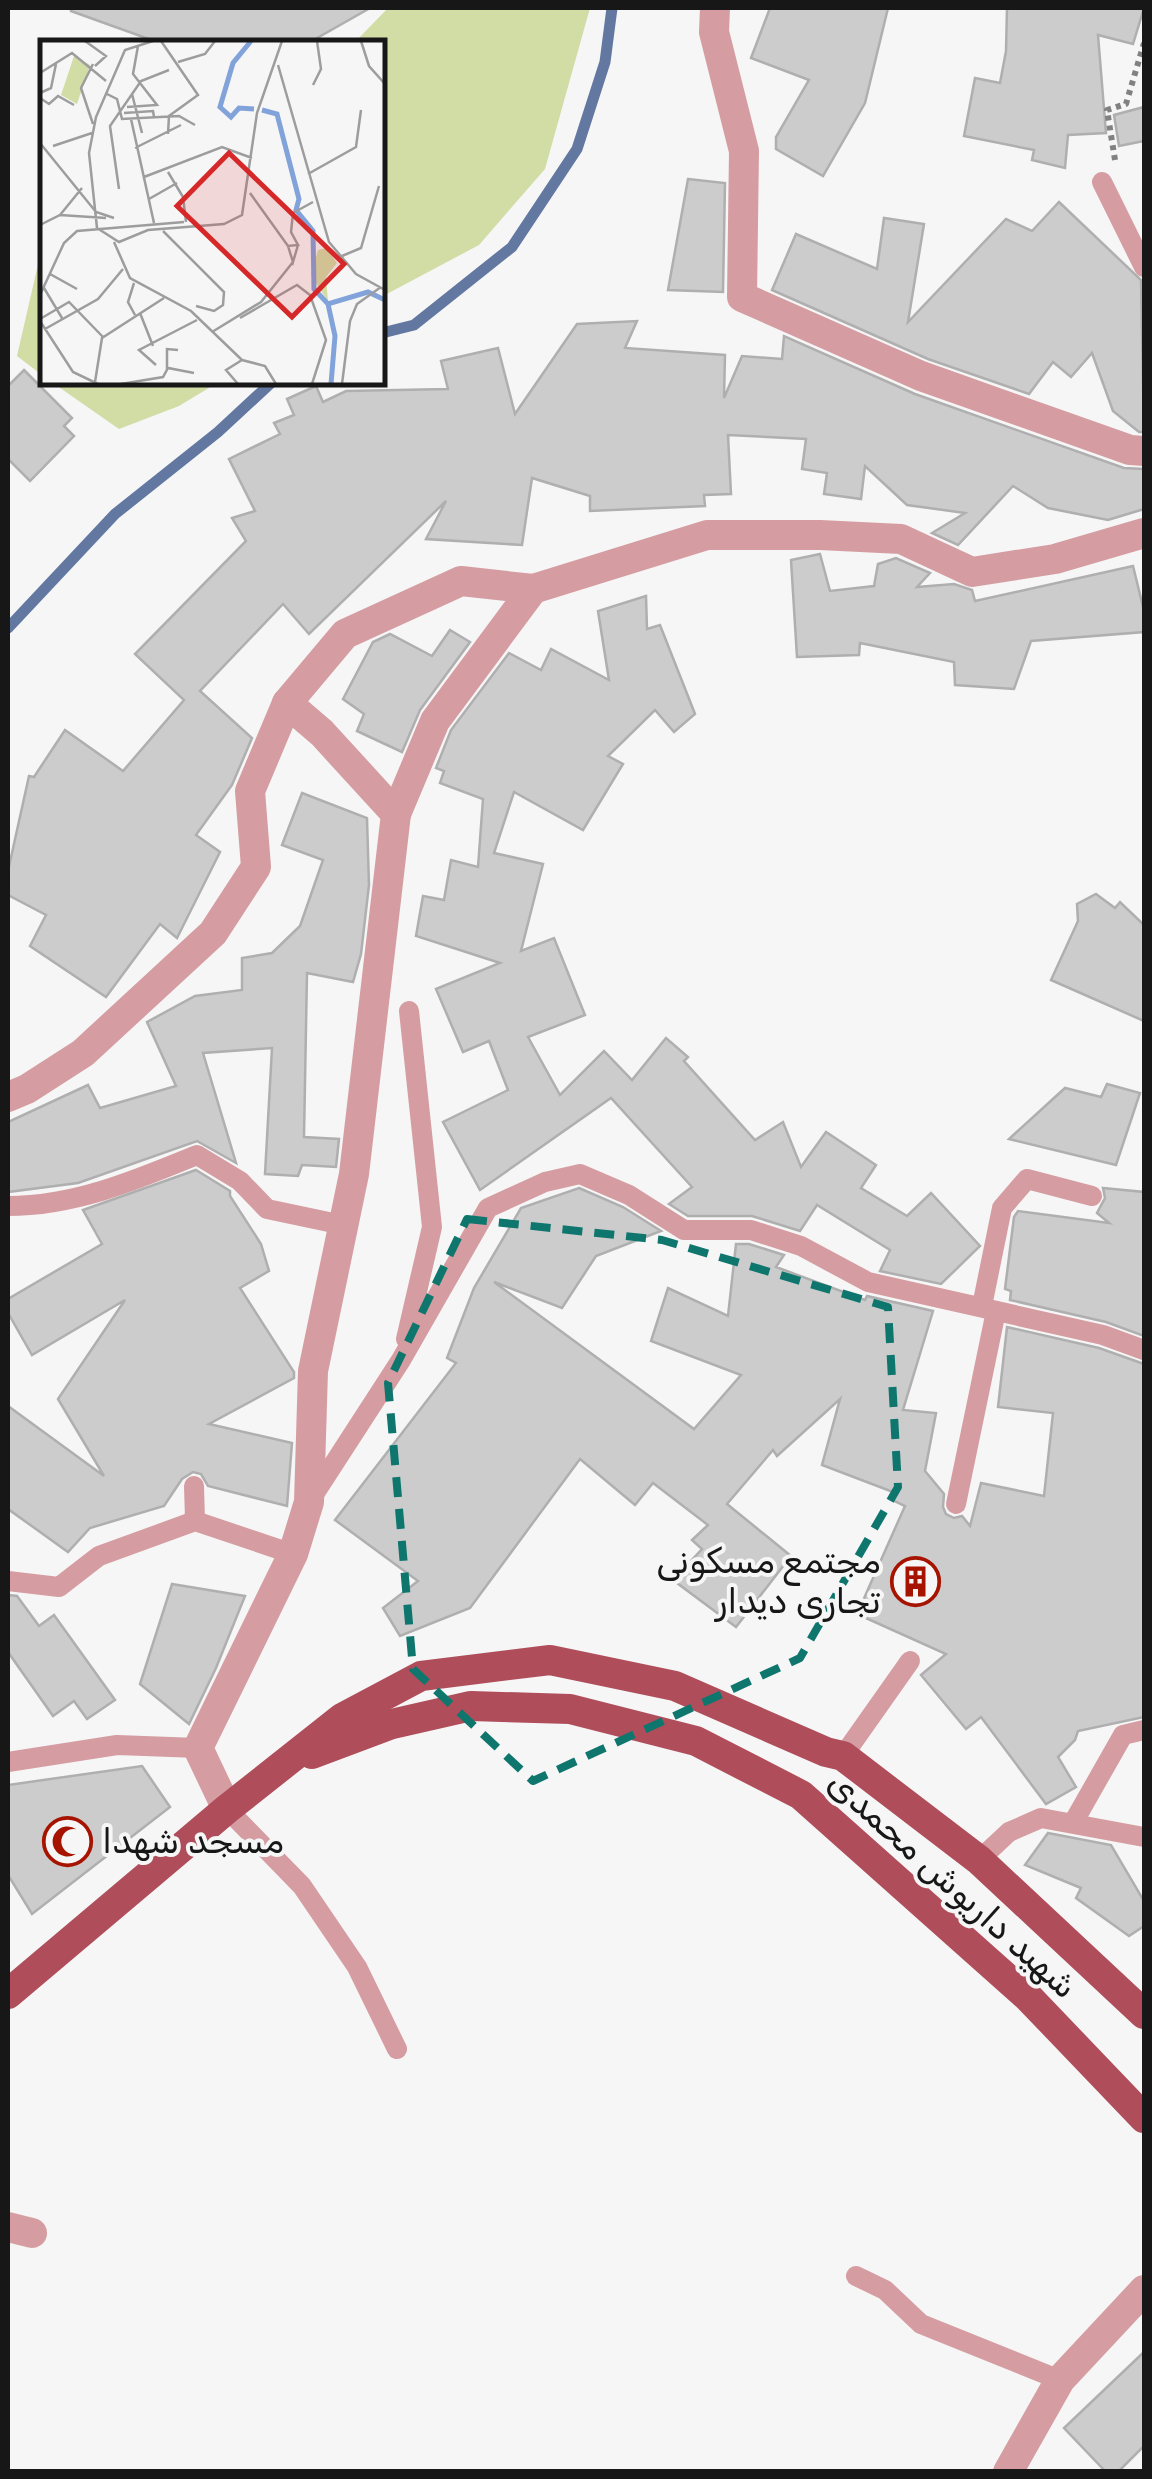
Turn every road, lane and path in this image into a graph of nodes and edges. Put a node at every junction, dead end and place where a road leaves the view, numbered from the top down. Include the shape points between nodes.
1 (714, 8) edge
2 (1144, 43) edge
3 (1102, 182) joint
4 (1144, 267) edge
5 (1144, 451) edge
6 (1143, 540) edge
7 (533, 589) junction
8 (287, 703) junction
9 (396, 814) junction
10 (409, 1011) dead end
11 (8, 1097) edge
12 (1092, 1196) dead end
13 (8, 1206) edge
14 (343, 1225) junction
15 (989, 1308) junction
16 (1144, 1350) edge
17 (401, 1360) junction
18 (194, 1486) dead end
19 (309, 1502) junction
20 (956, 1504) dead end
21 (195, 1521) junction
22 (293, 1554) junction
23 (8, 1580) edge
24 (910, 1661) dead end
25 (1144, 1730) edge
26 (198, 1748) junction
27 (843, 1756) junction
28 (8, 1762) edge
29 (281, 1766) junction
30 (227, 1810) junction
31 (1073, 1823) junction
32 (1144, 1837) edge
33 (979, 1860) junction
34 (8, 1994) edge
35 (1144, 2014) edge
36 (397, 2050) dead end
37 (1144, 2118) edge
38 (856, 2276) dead end
39 (1144, 2290) edge
40 (1060, 2380) junction
41 (1008, 2472) edge

1 - 5 street via 744,151 742,297 921,376
2 - 3 path via 1126,104 1107,110 1118,173
3 - 4 lane
6 - 7 street via 972,572 901,540 707,535
7 - 8 street via 462,580 345,634
7 - 9 street via 435,720
8 - 9 street
8 - 11 street via 250,790 256,867 213,933 83,1053
9 - 14 street
10 - 17 lane via 432,1227
12 - 15 lane via 1026,1178 1002,1208
13 - 14 lane via 42,1206 118,1188 198,1155 267,1208
14 - 19 street via 313,1371
15 - 16 lane
15 - 17 lane via 868,1282 801,1246 751,1230 684,1230 580,1174 488,1208
15 - 20 lane
17 - 19 lane
18 - 21 lane
19 - 22 street
21 - 22 lane
21 - 23 lane via 98,1556 59,1586
22 - 26 street
24 - 27 lane
25 - 31 lane via 1124,1735
26 - 28 lane via 116,1744
26 - 30 street
27 - 29 main road, شهید داریوش محمدی via 676,1686 550,1660 421,1676 342,1718
27 - 33 main road, شهید داریوش محمدی
29 - 30 main road, شهید داریوش محمدی
29 - 37 main road, شهید داریوش محمدی via 392,1724 470,1706 570,1709 696,1742 801,1796 1028,1997
30 - 34 main road, شهید داریوش محمدی
30 - 36 lane via 302,1886 358,1968
31 - 32 lane
31 - 33 lane via 1041,1818 1009,1832
33 - 35 main road, شهید داریوش محمدی
38 - 40 lane via 885,2290 922,2324
39 - 40 street
40 - 41 street

